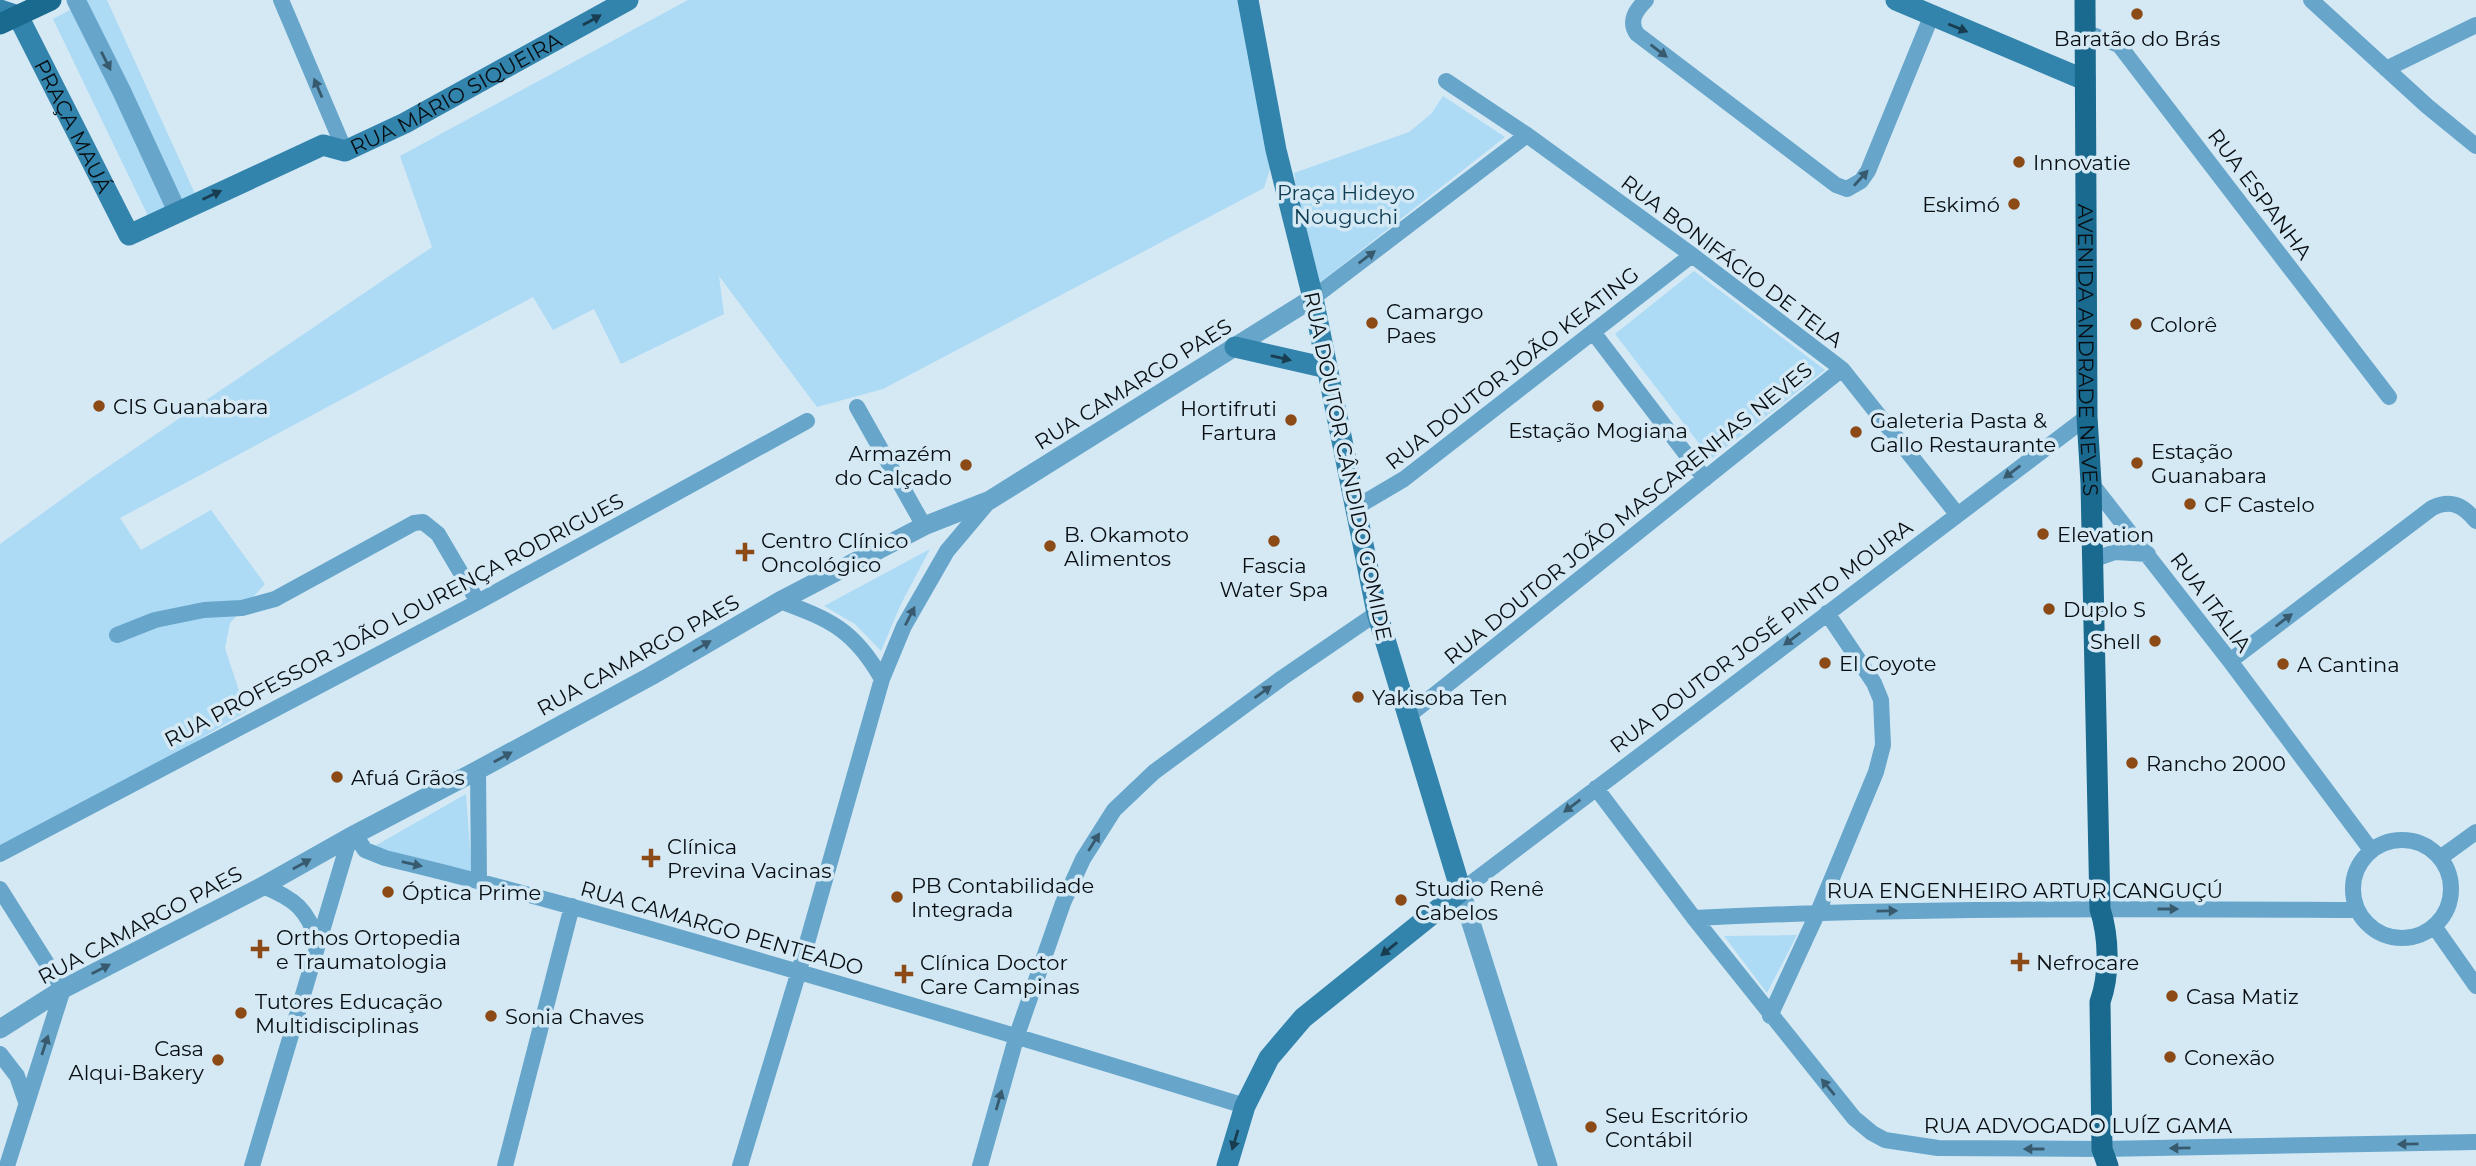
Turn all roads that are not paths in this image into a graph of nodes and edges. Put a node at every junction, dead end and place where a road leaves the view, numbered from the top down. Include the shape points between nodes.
1 (51, 0) edge
2 (76, 0) edge
3 (281, 0) edge
4 (628, 0) edge
5 (1248, 0) edge
6 (1646, 0) edge
7 (1896, 0) edge
8 (2085, 0) edge
9 (2311, 0) edge
10 (6, 17) edge
11 (1931, 17) junction
12 (2476, 25) edge
13 (2085, 32) junction
14 (2386, 69) junction
15 (2085, 80) junction
16 (1446, 81) dead end
17 (1527, 135) junction
18 (2476, 146) edge
19 (345, 150) junction
20 (177, 211) junction
21 (129, 234) joint
22 (1692, 255) junction
23 (1313, 298) junction
24 (1593, 332) junction
25 (1235, 347) junction
26 (1327, 368) junction
27 (1842, 369) junction
28 (2389, 397) dead end
29 (857, 407) dead end
30 (2087, 417) junction
31 (807, 421) dead end
32 (1705, 479) junction
33 (2091, 482) junction
34 (990, 500) junction
35 (1355, 508) junction
36 (1957, 514) junction
37 (2474, 518) edge
38 (924, 526) junction
39 (2148, 554) junction
40 (2092, 560) junction
41 (780, 601) junction
42 (478, 602) junction
43 (1377, 613) junction
44 (1827, 613) junction
45 (117, 635) dead end
46 (2230, 661) junction
47 (882, 679) junction
48 (1408, 716) junction
49 (478, 770) junction
50 (1596, 788) junction
51 (2476, 832) edge
52 (352, 836) junction
53 (2371, 850) junction
54 (0, 854) edge
55 (2440, 858) junction
56 (479, 880) junction
57 (263, 886) junction
58 (0, 889) edge
59 (1461, 891) junction
60 (572, 906) junction
61 (2100, 909) junction
62 (2357, 909) junction
63 (1818, 912) junction
64 (1694, 918) junction
65 (2434, 926) junction
66 (318, 942) junction
67 (799, 971) junction
68 (2476, 986) edge
69 (63, 989) junction
70 (1770, 1016) junction
71 (0, 1029) edge
72 (1017, 1035) junction
73 (0, 1054) edge
74 (26, 1102) junction
75 (1245, 1107) junction
76 (2476, 1142) edge
77 (2102, 1160) edge
78 (7, 1166) edge
79 (252, 1166) edge
80 (505, 1166) edge
81 (740, 1166) edge
82 (980, 1166) edge
83 (1227, 1166) edge
84 (1548, 1166) edge

1 - 10 main road
2 -> 20 street
19 -> 3 street
19 -> 4 main road, RUA MÁRIO SIQUEIRA via 405,123
5 - 23 main road, RUA DOUTOR CÂNDIDO GOMIDE via 1276,150
6 -> 11 street via 1633,18 1637,34 1847,189 1868,172
7 - 11 main road
8 - 13 main road, AVENIDA ANDRADE NEVES
9 - 14 street
10 - 21 main road, PRAÇA MAUÁ
11 -> 15 main road
12 - 14 street
13 - 15 main road, AVENIDA ANDRADE NEVES
13 - 28 street, RUA ESPANHA via 2119,46
14 - 18 street
15 - 30 main road, AVENIDA ANDRADE NEVES
16 - 17 street, RUA BONIFÁCIO DE TELA
17 - 22 street, RUA BONIFÁCIO DE TELA
23 -> 17 street, RUA CAMARGO PAES
20 -> 19 main road, RUA MÁRIO SIQUEIRA via 323,145
20 - 21 main road, RUA MÁRIO SIQUEIRA
22 - 24 street, RUA DOUTOR JOÃO KEATING
22 - 27 street, RUA BONIFÁCIO DE TELA
23 - 25 street, RUA CAMARGO PAES
23 - 26 main road, RUA DOUTOR CÂNDIDO GOMIDE
24 - 32 street
24 - 35 street, RUA DOUTOR JOÃO KEATING via 1404,479
25 -> 26 main road
25 - 34 street, RUA CAMARGO PAES
26 - 35 main road, RUA DOUTOR CÂNDIDO GOMIDE
27 - 32 street, RUA DOUTOR JOÃO MASCARENHAS NEVES
27 - 36 street, RUA BONIFÁCIO DE TELA
29 - 38 street
30 - 33 main road, AVENIDA ANDRADE NEVES
30 -> 36 street, RUA DOUTOR JOSÉ PINTO MOURA
31 - 42 street, RUA PROFESSOR JOÃO LOURENÇA RODRIGUES
32 - 48 street, RUA DOUTOR JOÃO MASCARENHAS NEVES
33 - 39 street, RUA ITÁLIA
33 - 40 main road, AVENIDA ANDRADE NEVES
34 - 38 street, RUA CAMARGO PAES
47 -> 34 street via 947,551
35 - 43 main road, RUA DOUTOR CÂNDIDO GOMIDE
36 - 44 street, RUA DOUTOR JOSÉ PINTO MOURA
46 -> 37 street via 2432,508 2453,503
38 - 41 street, RUA CAMARGO PAES
39 - 40 street via 2115,552
39 - 46 street, RUA ITÁLIA
40 - 61 main road, AVENIDA ANDRADE NEVES
41 - 47 street via 816,614 846,632 868,654
49 -> 41 street, RUA CAMARGO PAES
42 - 45 street via 438,534 424,522 414,523 275,599 155,620
42 - 54 street, RUA PROFESSOR JOÃO LOURENÇA RODRIGUES
43 - 48 main road, RUA DOUTOR CÂNDIDO GOMIDE
72 -> 43 street via 1063,904 1083,859 1114,810 1154,772
44 -> 50 street, RUA DOUTOR JOSÉ PINTO MOURA
44 - 63 street via 1874,683 1881,700 1883,745
46 - 53 street, RUA ITÁLIA
47 - 67 street
48 - 59 main road, RUA DOUTOR CÂNDIDO GOMIDE
49 - 52 street, RUA CAMARGO PAES
49 - 56 street
50 -> 59 street, RUA DOUTOR JOSÉ PINTO MOURA
50 - 64 street, RUA ADVOGADO LUÍZ GAMA
51 - 55 street
52 -> 56 street, RUA CAMARGO PENTEADO via 366,852
57 -> 52 street, RUA CAMARGO PAES
52 - 66 street
53 - 55 street via 2407,840 2420,843
53 - 62 street via 2356,871 2353,897
55 - 65 street via 2451,886 2444,915
56 - 60 street, RUA CAMARGO PENTEADO
57 - 66 street via 297,903 312,923
69 -> 57 street, RUA CAMARGO PAES
58 - 69 street
59 -> 75 main road via 1303,1018 1269,1058
59 - 84 street, RUA DOUTOR CÂNDIDO GOMIDE
60 - 67 street, RUA CAMARGO PENTEADO
60 - 80 street
61 -> 62 street, RUA ENGENHEIRO ARTUR CANGUÇÚ
63 -> 61 street, RUA ENGENHEIRO ARTUR CANGUÇÚ
61 - 77 main road, AVENIDA ANDRADE NEVES via 2105,926 2106,986 2100,1002
62 - 65 street via 2372,927 2392,937 2414,936
63 - 64 street, RUA ENGENHEIRO ARTUR CANGUÇÚ
63 - 70 street
64 - 70 street, RUA ADVOGADO LUÍZ GAMA
65 - 68 street
66 - 79 street
67 - 72 street, RUA CAMARGO PENTEADO
67 - 81 street
69 - 71 street, RUA CAMARGO PAES
74 -> 69 street
77 -> 70 street, RUA ADVOGADO LUÍZ GAMA via 1885,1140 1854,1118
72 - 75 street, RUA CAMARGO PENTEADO
82 -> 72 street
73 - 74 street via 17,1076
74 - 78 street
75 -> 83 main road
76 -> 77 street, RUA ADVOGADO LUÍZ GAMA

